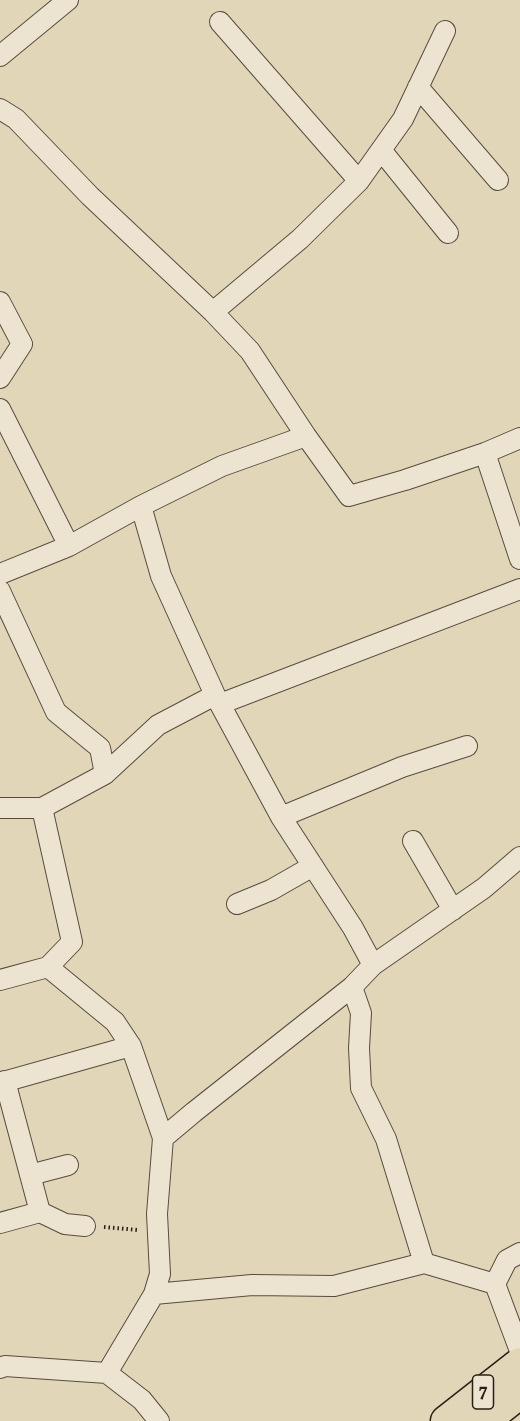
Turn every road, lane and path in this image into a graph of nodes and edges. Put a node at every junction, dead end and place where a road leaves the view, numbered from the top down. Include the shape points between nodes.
1 (68, 0) edge
2 (220, 22) dead end
3 (446, 31) dead end
4 (0, 56) edge
5 (418, 87) junction
6 (0, 109) edge
7 (381, 150) junction
8 (498, 180) dead end
9 (359, 181) junction
10 (448, 233) dead end
11 (0, 302) edge
12 (213, 312) junction
13 (0, 378) edge
14 (0, 409) edge
15 (306, 436) junction
16 (520, 438) edge
17 (485, 453) junction
18 (141, 506) junction
19 (69, 546) junction
20 (520, 559) edge
21 (0, 574) edge
22 (520, 589) edge
23 (0, 591) edge
24 (218, 700) junction
25 (467, 746) dead end
26 (105, 774) junction
27 (0, 808) edge
28 (42, 808) junction
29 (280, 817) junction
30 (413, 841) dead end
31 (520, 857) edge
32 (313, 866) junction
33 (237, 904) dead end
34 (453, 910) junction
35 (373, 965) junction
36 (48, 967) junction
37 (0, 980) edge
38 (352, 987) junction
39 (131, 1046) junction
40 (3, 1082) edge
41 (163, 1138) junction
42 (68, 1165) dead end
43 (30, 1175) junction
44 (40, 1212) junction
45 (0, 1223) edge
46 (85, 1226) joint
47 (158, 1232) junction
48 (520, 1253) edge
49 (424, 1263) junction
50 (495, 1284) junction
51 (154, 1294) junction
52 (520, 1351) edge
53 (520, 1363) edge
54 (2, 1365) edge
55 (107, 1373) junction
56 (520, 1393) edge
57 (159, 1421) edge
58 (446, 1421) edge
59 (485, 1421) edge

1 - 4 street
2 - 9 street
3 - 5 street
5 - 7 street
5 - 8 street
6 - 12 street via 16,119 90,196
7 - 9 street
7 - 10 street
9 - 12 street via 300,239
11 - 13 street via 22,344
12 - 15 street via 250,351
14 - 19 street
15 - 17 street via 349,496
15 - 18 street via 222,466
16 - 17 street
17 - 20 street
18 - 19 street
18 - 24 street via 161,576
19 - 21 street
22 - 24 street
23 - 26 street via 56,712 100,748
24 - 26 street via 158,726
24 - 29 street
25 - 29 street via 402,767
26 - 28 street
27 - 28 street
28 - 36 street via 72,942
29 - 32 street
30 - 34 street
31 - 34 street
32 - 33 street
32 - 35 street
34 - 35 street
35 - 38 street
36 - 37 street
36 - 39 street via 115,1022
38 - 41 street
38 - 49 street via 361,1013 362,1088 386,1139
39 - 40 street
39 - 41 street
40 - 43 street
41 - 47 street
42 - 43 street
43 - 44 street
44 - 45 street
44 - 46 street via 65,1224
46 - 47 path
47 - 51 street via 160,1274
48 - 50 street via 507,1260
49 - 50 street
49 - 51 street via 334,1286 252,1285
50 - 52 street
51 - 55 street
53 - 58 main road, 7
54 - 55 street
55 - 57 street via 142,1400
56 - 59 main road, 7

